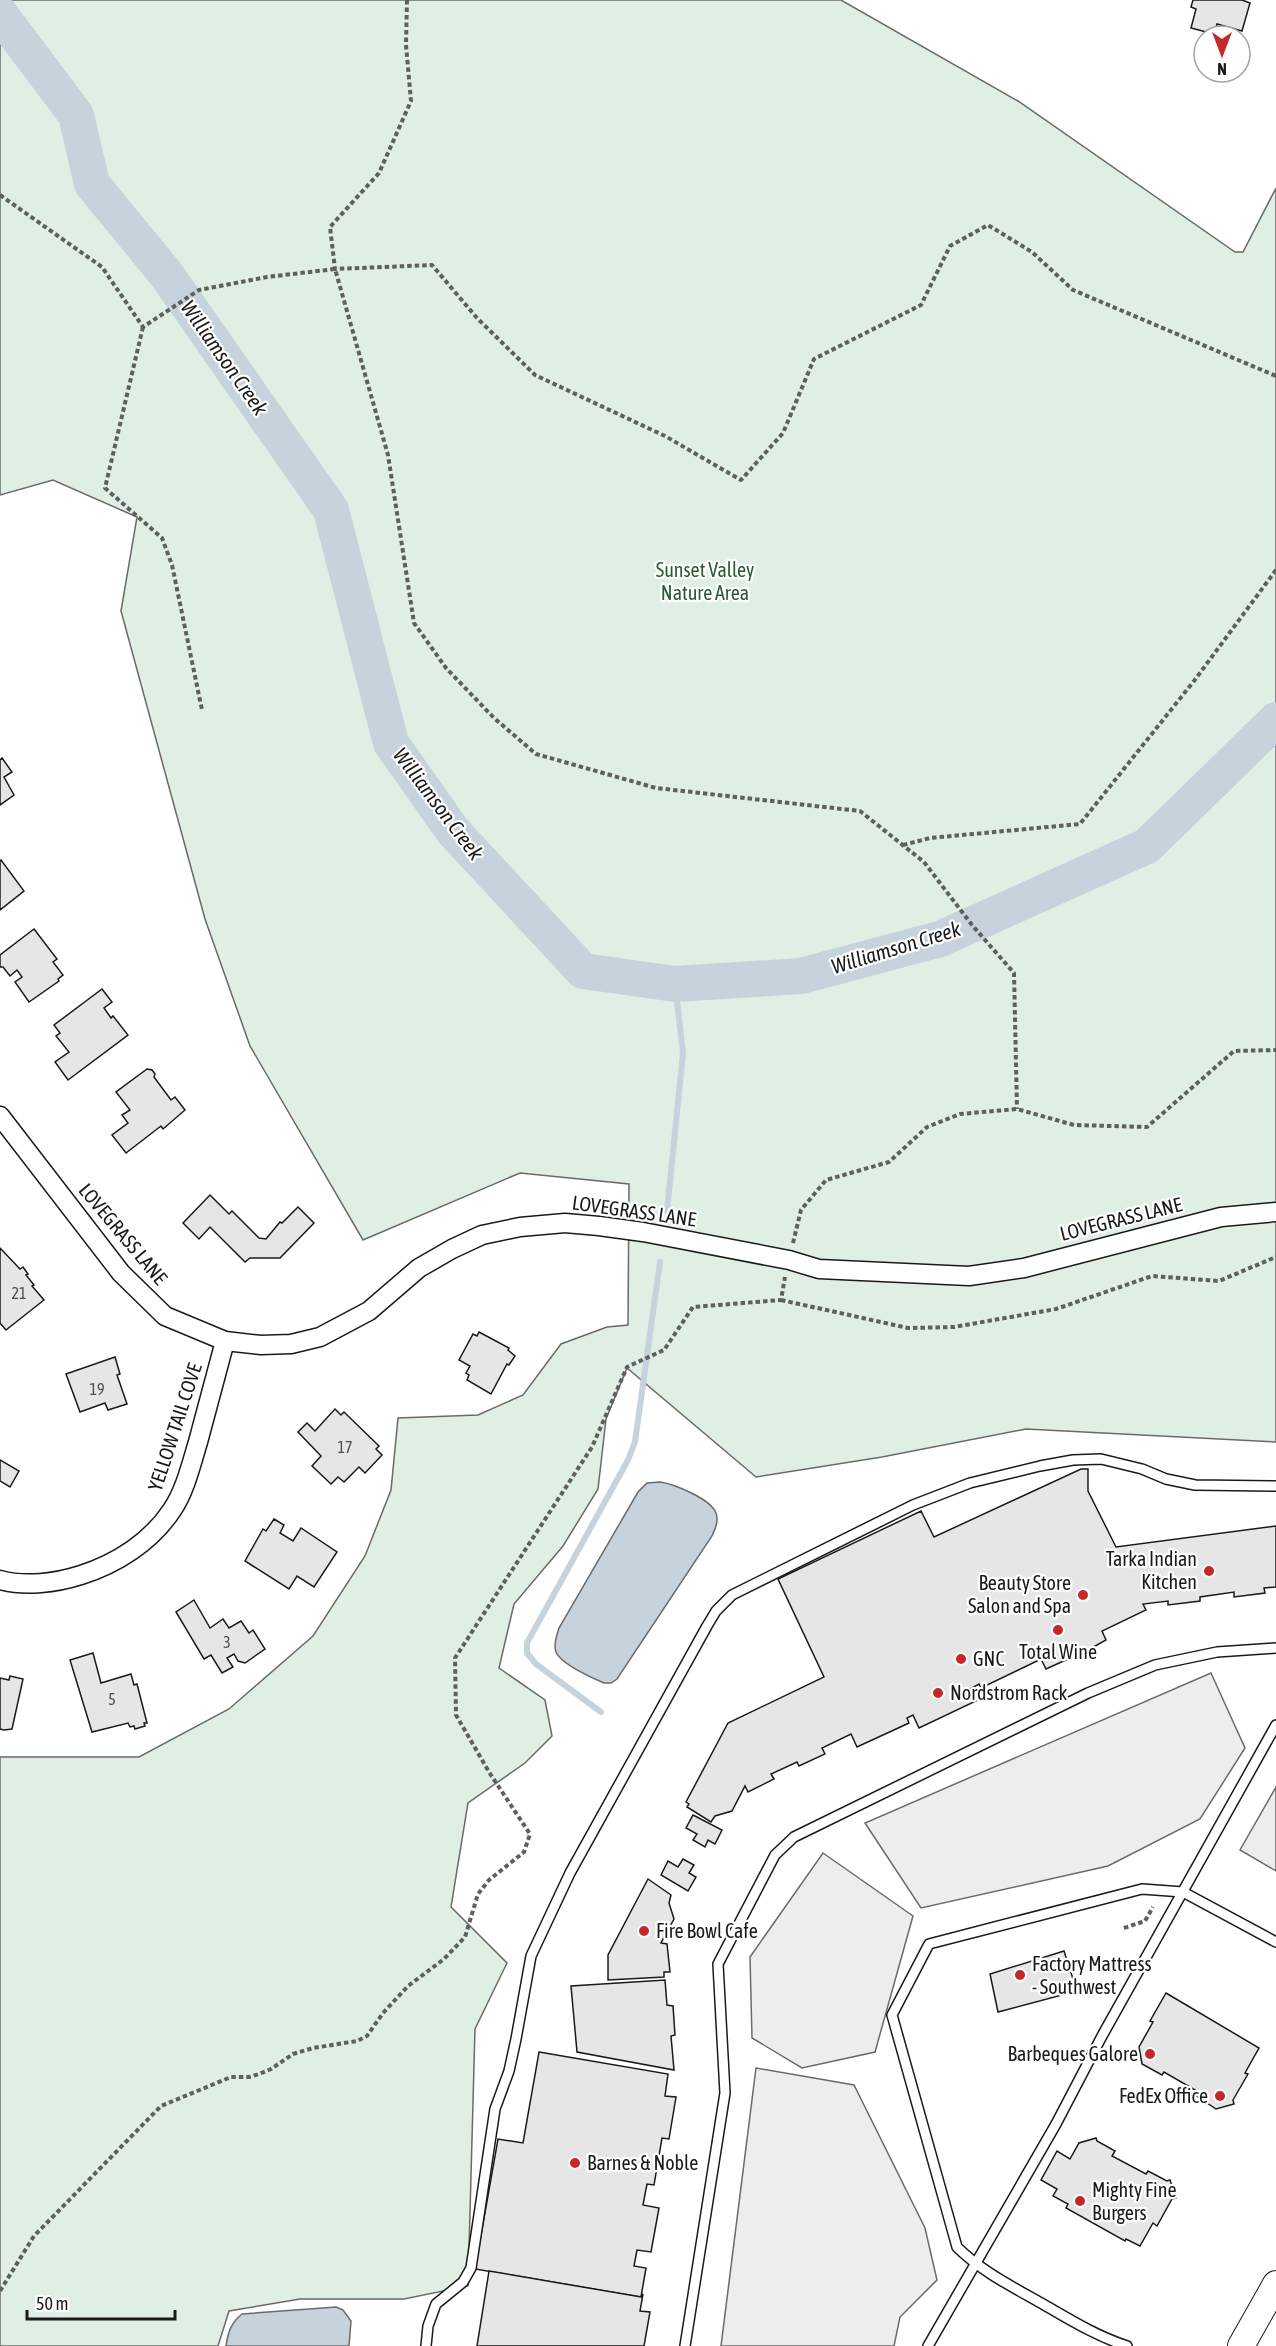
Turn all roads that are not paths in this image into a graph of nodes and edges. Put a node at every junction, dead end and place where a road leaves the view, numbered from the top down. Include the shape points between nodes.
1 (0, 1116) edge
2 (1276, 1212) edge
3 (225, 1341) junction
4 (1276, 1486) edge
5 (0, 1580) edge
6 (1276, 1648) edge
7 (1276, 1725) edge
8 (1183, 1892) junction
9 (1276, 1942) edge
10 (974, 2264) junction
11 (1276, 2284) edge
12 (1276, 2315) edge
13 (1108, 2342) edge
14 (426, 2346) edge
15 (686, 2346) edge
16 (928, 2346) edge
17 (1127, 2346) edge
18 (1241, 2346) edge
19 (1259, 2346) edge

1 - 3 street, LOVEGRASS LANE via 121,1273 165,1316
2 - 3 street, LOVEGRASS LANE via 1221,1217 1024,1268 969,1276 819,1269 643,1232 565,1223 520,1227 482,1235 452,1249 419,1268 369,1311 320,1337 291,1344
3 - 5 street, YELLOW TAIL COVE via 184,1486 172,1510 151,1535 99,1570 34,1583
4 - 14 lane via 1195,1485 1101,1459 1040,1466 970,1483 913,1505 732,1594 706,1626 570,1874 531,1956 516,2039 495,2109 471,2268 463,2282 436,2304
6 - 15 lane via 1217,1652 1146,1668 794,1837 775,1855 718,1964 725,2093
7 - 8 lane
8 - 9 lane
8 - 10 lane
8 - 10 lane via 1142,1889 929,1944 913,1971 892,2015 957,2247
10 - 13 lane
10 - 16 lane
11 - 18 main road
12 - 19 main road
13 - 17 lane

